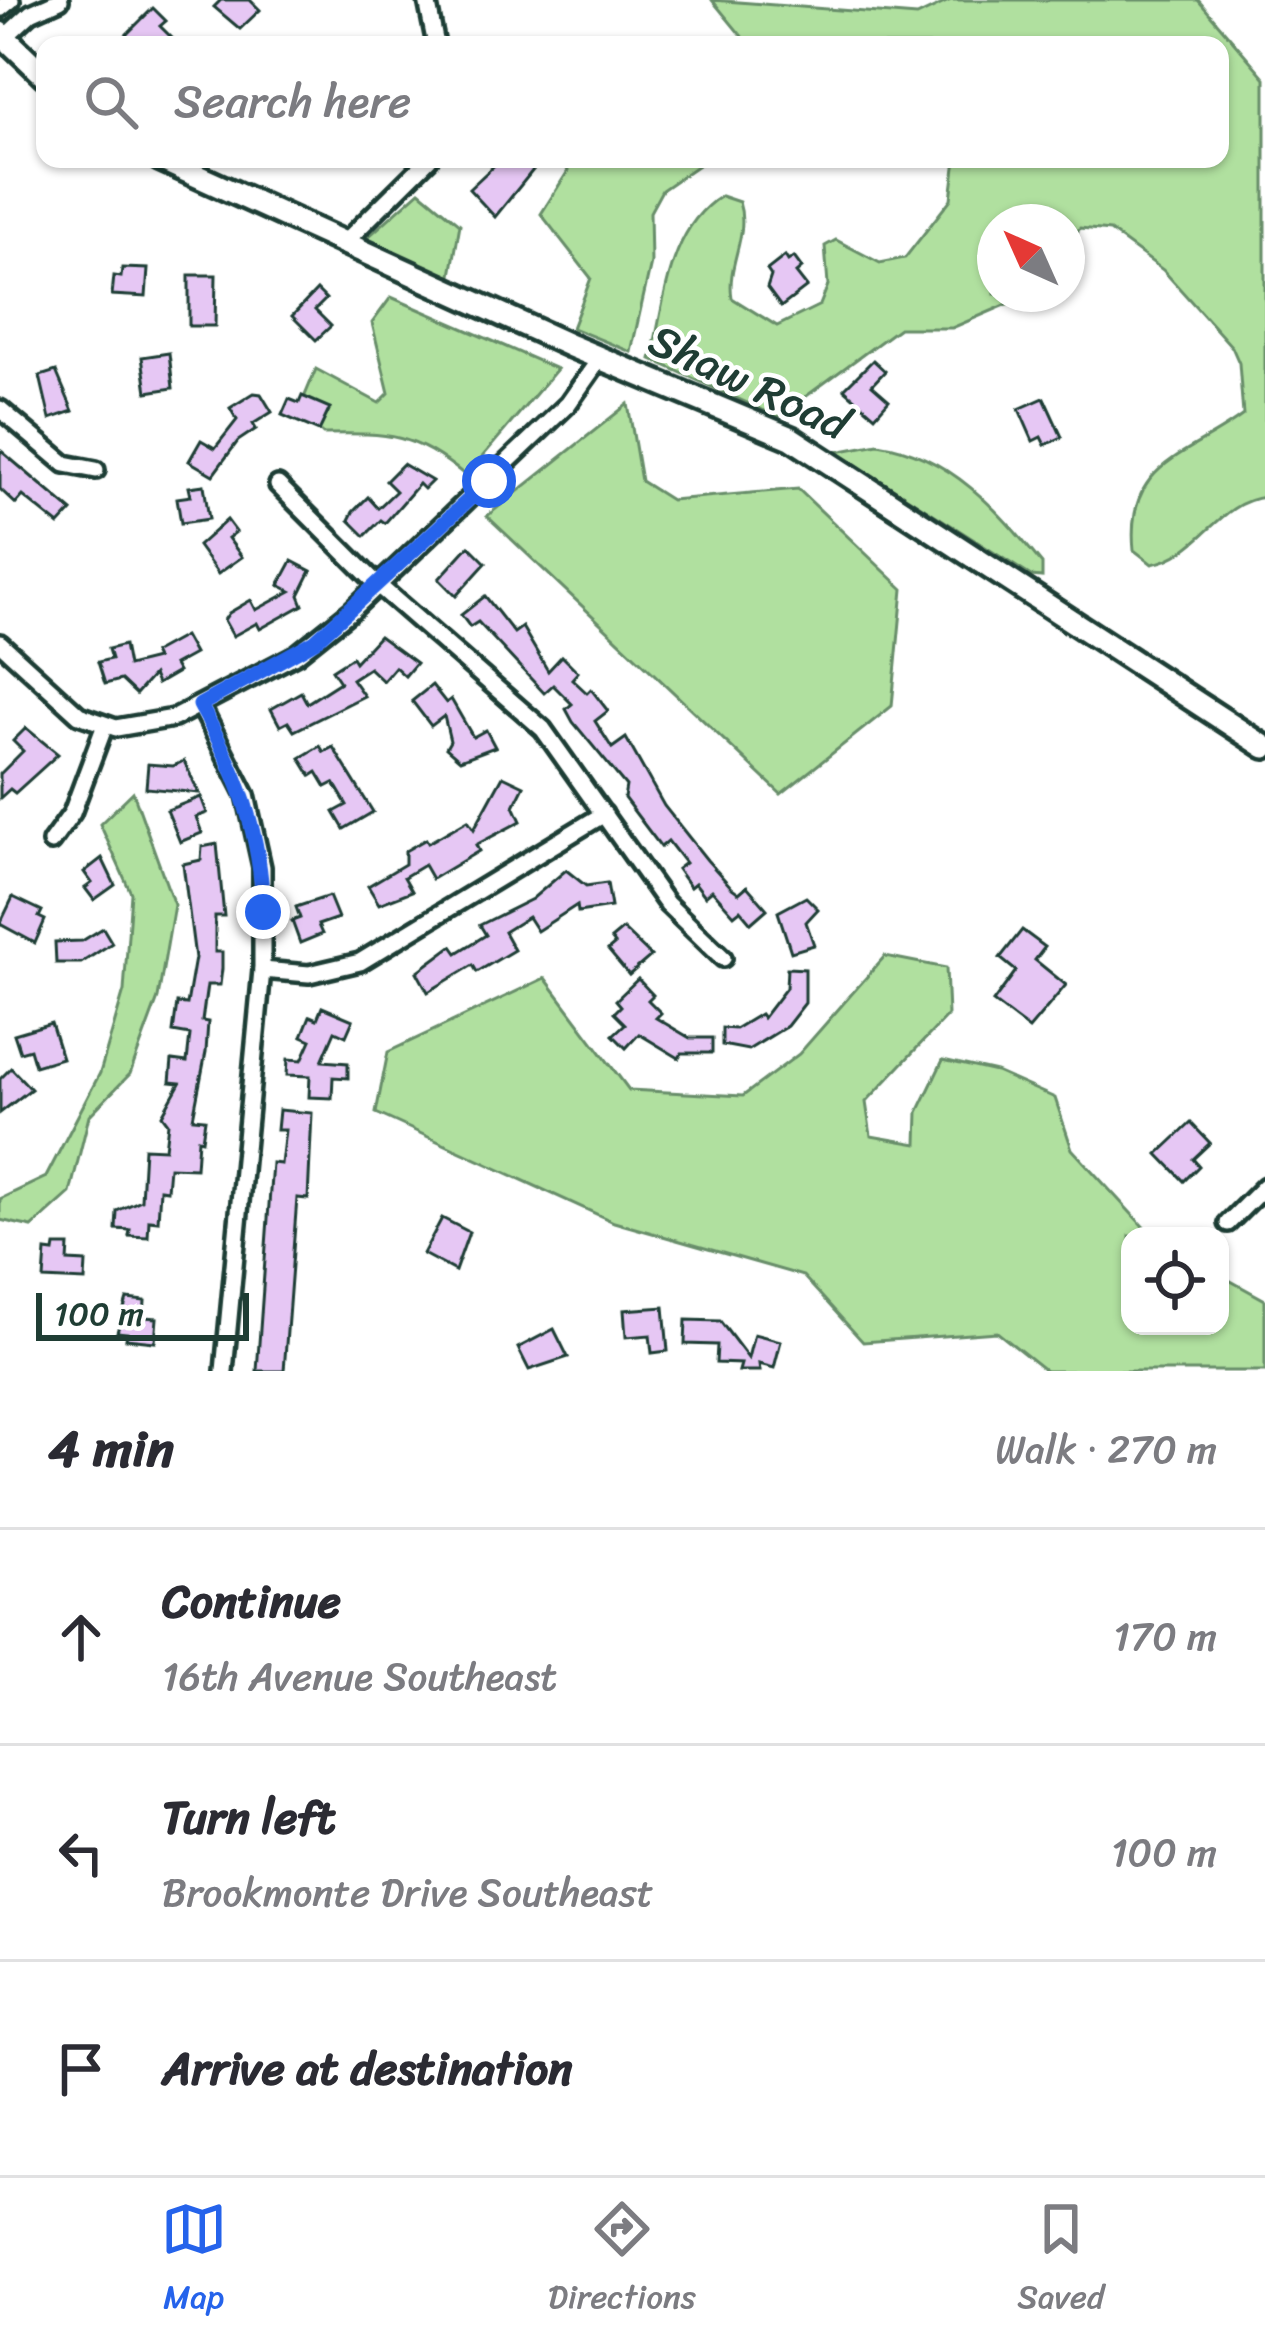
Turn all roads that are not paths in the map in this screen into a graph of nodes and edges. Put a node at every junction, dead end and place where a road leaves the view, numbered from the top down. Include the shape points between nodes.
1 (11, 0) edge
2 (60, 0) edge
3 (427, 0) edge
4 (0, 9) edge
5 (2, 35) edge
6 (434, 36) edge
7 (36, 67) edge
8 (179, 168) edge
9 (420, 168) edge
10 (342, 244) junction
11 (601, 357) junction
12 (0, 409) edge
13 (96, 470) dead end
14 (278, 485) dead end
15 (380, 586) junction
16 (0, 643) edge
17 (200, 705) junction
18 (105, 725) junction
19 (1265, 747) edge
20 (604, 814) junction
21 (52, 842) dead end
22 (723, 958) dead end
23 (262, 970) junction
24 (1265, 1186) edge
25 (1228, 1223) dead end
26 (224, 1371) edge

1 - 4 street
2 - 5 street
3 - 6 street
5 - 7 main road
8 - 10 main road, Shaw Road
9 - 10 street
10 - 11 main road, Shaw Road
11 - 15 street via 568,404
11 - 19 main road, Shaw Road via 751,418 848,471
12 - 13 street via 64,464
14 - 15 street
15 - 17 street via 297,654
15 - 20 street via 543,729
16 - 18 street via 68,708
17 - 18 street via 155,725
17 - 23 street via 246,795 258,839
18 - 21 street via 72,813
20 - 22 street via 667,904
20 - 23 street via 360,962 309,974
23 - 26 street
24 - 25 street

